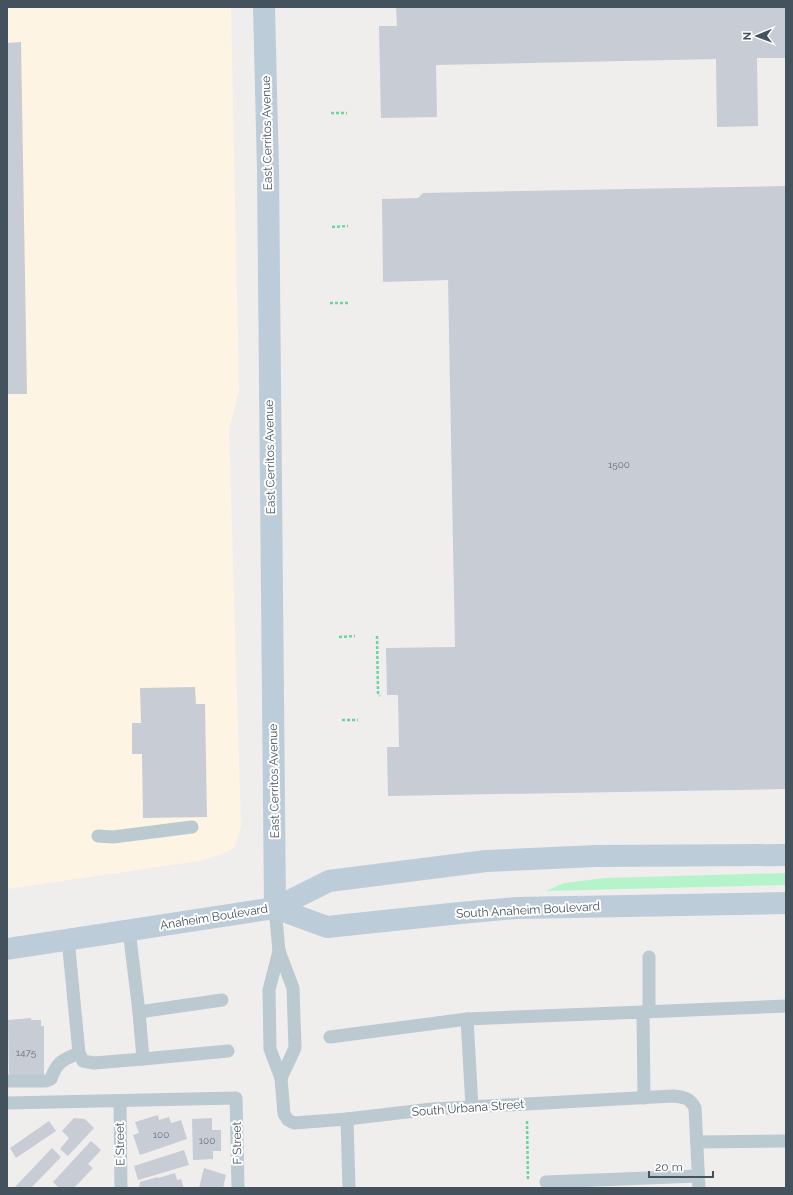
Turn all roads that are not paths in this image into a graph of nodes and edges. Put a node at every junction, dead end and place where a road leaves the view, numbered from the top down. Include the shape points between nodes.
1 (264, 7) edge
2 (192, 827) dead end
3 (98, 836) dead end
4 (786, 855) edge
5 (786, 903) edge
6 (275, 908) junction
7 (129, 930) junction
8 (68, 939) junction
9 (7, 949) edge
10 (279, 951) junction
11 (649, 957) dead end
12 (222, 1000) dead end
13 (786, 1006) edge
14 (139, 1012) junction
15 (646, 1012) junction
16 (467, 1019) junction
17 (330, 1036) dead end
18 (228, 1050) dead end
19 (79, 1052) junction
20 (143, 1059) junction
21 (282, 1078) junction
22 (7, 1081) edge
23 (644, 1098) junction
24 (120, 1101) junction
25 (7, 1103) edge
26 (472, 1107) junction
27 (347, 1119) junction
28 (786, 1141) edge
29 (697, 1142) junction
30 (546, 1182) dead end
31 (698, 1182) edge
32 (121, 1188) edge
33 (238, 1188) edge
34 (349, 1188) edge

1 - 6 main road, East Cerritos Avenue
2 - 3 lane via 113,837
4 - 6 main road, Anaheim Boulevard via 582,857 486,861 330,881
5 - 6 main road, South Anaheim Boulevard via 516,908 327,928
6 - 7 main road, Anaheim Boulevard
6 - 10 lane
7 - 8 main road, Anaheim Boulevard
7 - 14 lane
8 - 9 main road, Anaheim Boulevard
8 - 19 lane
10 - 21 lane, South Urbana Street via 269,990 270,1049
10 - 21 lane, South Urbana Street via 293,988 294,1048
11 - 15 lane
12 - 14 lane
13 - 15 lane
14 - 20 lane
15 - 16 lane
15 - 23 lane
16 - 17 lane
16 - 26 lane
18 - 20 lane
19 - 20 lane via 83,1061 94,1063
19 - 22 lane via 56,1065 51,1079
21 - 27 lane, South Urbana Street via 284,1114 288,1120 294,1123
23 - 26 lane, South Urbana Street
23 - 29 lane, South Urbana Street via 674,1096 685,1097 692,1102 695,1108
24 - 25 lane
24 - 32 lane, E Street
24 - 33 lane, F Street via 236,1098
26 - 27 lane, South Urbana Street
27 - 34 lane
28 - 29 lane
29 - 31 lane
30 - 31 lane

